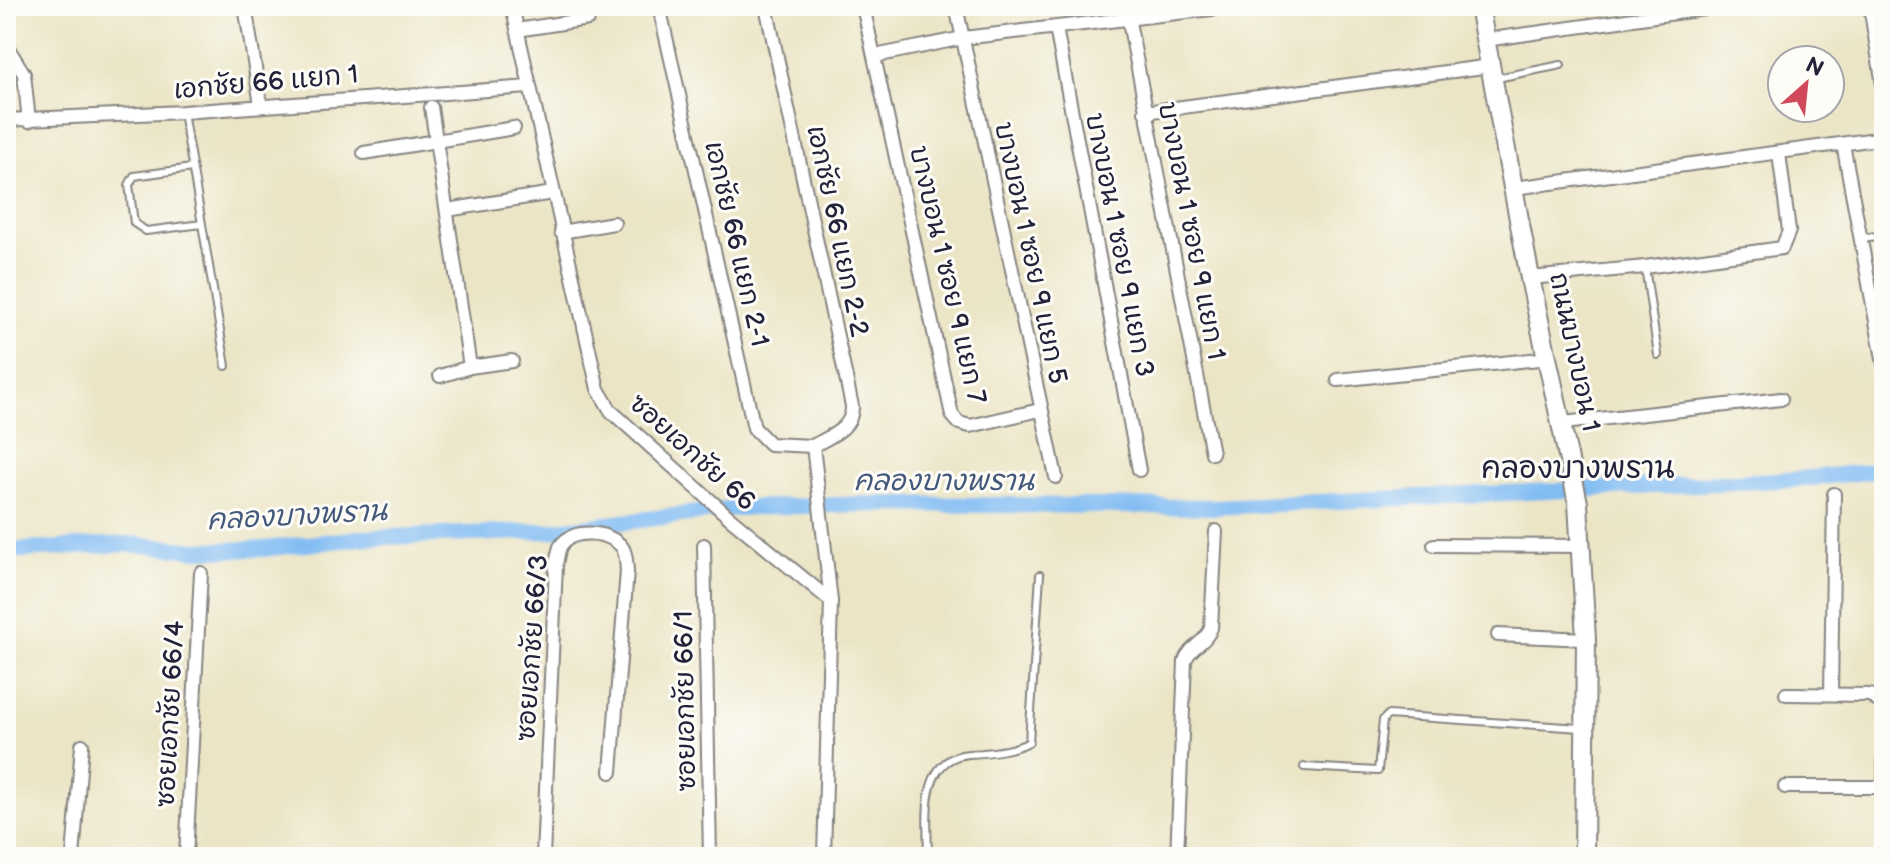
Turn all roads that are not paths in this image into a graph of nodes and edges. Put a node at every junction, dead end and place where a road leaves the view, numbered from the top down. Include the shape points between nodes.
1 (245, 6) edge
2 (512, 6) edge
3 (659, 6) edge
4 (766, 6) edge
5 (863, 6) edge
6 (956, 6) edge
7 (1237, 6) edge
8 (1479, 6) edge
9 (1870, 6) edge
10 (1704, 9) dead end
11 (1127, 12) edge
12 (588, 19) dead end
13 (1056, 28) junction
14 (517, 30) junction
15 (963, 38) junction
16 (1485, 40) junction
17 (6, 45) edge
18 (875, 56) junction
19 (1561, 65) dead end
20 (1492, 72) junction
21 (529, 87) junction
22 (1884, 91) edge
23 (261, 105) junction
24 (431, 107) dead end
25 (183, 112) junction
26 (1145, 112) junction
27 (6, 120) edge
28 (29, 121) junction
29 (514, 128) dead end
30 (1884, 138) edge
31 (437, 141) junction
32 (1843, 144) junction
33 (364, 153) dead end
34 (1779, 153) junction
35 (192, 168) junction
36 (1514, 188) junction
37 (553, 193) junction
38 (447, 210) junction
39 (614, 223) dead end
40 (202, 224) junction
41 (561, 232) junction
42 (1884, 235) edge
43 (1862, 238) junction
44 (1645, 267) junction
45 (1530, 278) junction
46 (1658, 355) dead end
47 (1549, 358) junction
48 (512, 361) dead end
49 (1884, 364) edge
50 (226, 366) dead end
51 (470, 367) junction
52 (440, 376) dead end
53 (1338, 380) dead end
54 (1781, 399) dead end
55 (1040, 410) junction
56 (1563, 423) junction
57 (813, 446) junction
58 (1212, 453) dead end
59 (1139, 470) dead end
60 (1056, 477) dead end
61 (1834, 494) dead end
62 (1216, 531) dead end
63 (704, 545) dead end
64 (1434, 545) dead end
65 (1582, 546) junction
66 (201, 573) dead end
67 (1040, 575) dead end
68 (831, 601) junction
69 (1498, 635) dead end
70 (1586, 639) junction
71 (1831, 693) junction
72 (1786, 694) dead end
73 (1884, 715) edge
74 (1585, 729) junction
75 (82, 745) dead end
76 (1304, 767) dead end
77 (611, 772) dead end
78 (1785, 787) dead end
79 (1882, 787) edge
80 (1883, 808) edge
81 (1884, 849) edge
82 (73, 857) edge
83 (186, 857) edge
84 (543, 857) edge
85 (710, 857) edge
86 (824, 857) edge
87 (928, 857) edge
88 (1177, 857) edge
89 (1584, 857) edge

1 - 23 street
2 - 14 street, ซอยเอกชัย 66
3 - 57 street, เอกชัย 66 แยก 2-1 via 754,428 770,444
4 - 57 street, เอกชัย 66 แยก 2-2 via 852,406 850,421
5 - 18 street, บางบอน 1 ซอย 9 แยก 7
6 - 15 street, บางบอน 1 ซอย 9 แยก 5
7 - 11 street
8 - 16 main road, ถนนบางบอน 1
9 - 22 street
10 - 16 street
11 - 13 street
11 - 26 street, บางบอน 1 ซอย 9 แยก 1
12 - 14 street
13 - 15 street
13 - 59 street, บางบอน 1 ซอย 9 แยก 3
14 - 21 street, ซอยเอกชัย 66
15 - 18 street
15 - 55 street, บางบอน 1 ซอย 9 แยก 5
16 - 20 main road, ถนนบางบอน 1
17 - 28 street via 24,74
18 - 55 street, บางบอน 1 ซอย 9 แยก 7 via 952,415 970,426
19 - 20 lane
20 - 26 street
20 - 36 main road, ถนนบางบอน 1
21 - 23 street, เอกชัย 66 แยก 1
21 - 37 street, ซอยเอกชัย 66
23 - 25 street, เอกชัย 66 แยก 1
24 - 31 street
25 - 28 street, เอกชัย 66 แยก 1
25 - 35 lane
26 - 58 street, บางบอน 1 ซอย 9 แยก 1
27 - 28 street, เอกชัย 66 แยก 1
29 - 31 street
30 - 32 street
31 - 33 street
31 - 38 street
32 - 34 street
32 - 43 street
34 - 36 street
34 - 44 street via 1789,231 1782,248
35 - 40 lane
35 - 40 lane via 134,176 129,185 134,223 146,231
36 - 45 main road, ถนนบางบอน 1
37 - 38 street
37 - 41 street, ซอยเอกชัย 66
38 - 51 street
39 - 41 street
40 - 50 lane
41 - 68 street, ซอยเอกชัย 66 via 598,389 611,411
42 - 43 lane
43 - 49 street
44 - 45 street
44 - 46 lane
45 - 47 main road, ถนนบางบอน 1
47 - 53 street
47 - 56 main road, ถนนบางบอน 1
48 - 51 street
51 - 52 street
54 - 56 street
55 - 60 street, บางบอน 1 ซอย 9 แยก 5
56 - 65 main road, ถนนบางบอน 1
57 - 68 street
61 - 71 street
62 - 88 street via 1211,628 1185,661
63 - 85 street, ซอยเอกชัย 66/1
64 - 65 street
65 - 70 main road, ถนนบางบอน 1
66 - 83 street, ซอยเอกชัย 66/4
67 - 87 lane via 1029,742 945,761 930,785
68 - 86 street
69 - 70 street
70 - 74 main road, ถนนบางบอน 1
71 - 72 street
71 - 73 street via 1870,695 1882,704
73 - 79 street
74 - 76 lane via 1388,715 1383,720 1378,771
74 - 89 main road, ถนนบางบอน 1
75 - 82 street
77 - 84 street, ซอยเอกชัย 66/3 via 627,571 621,545 597,533 566,541 556,565
78 - 79 street
79 - 80 street
80 - 81 street

